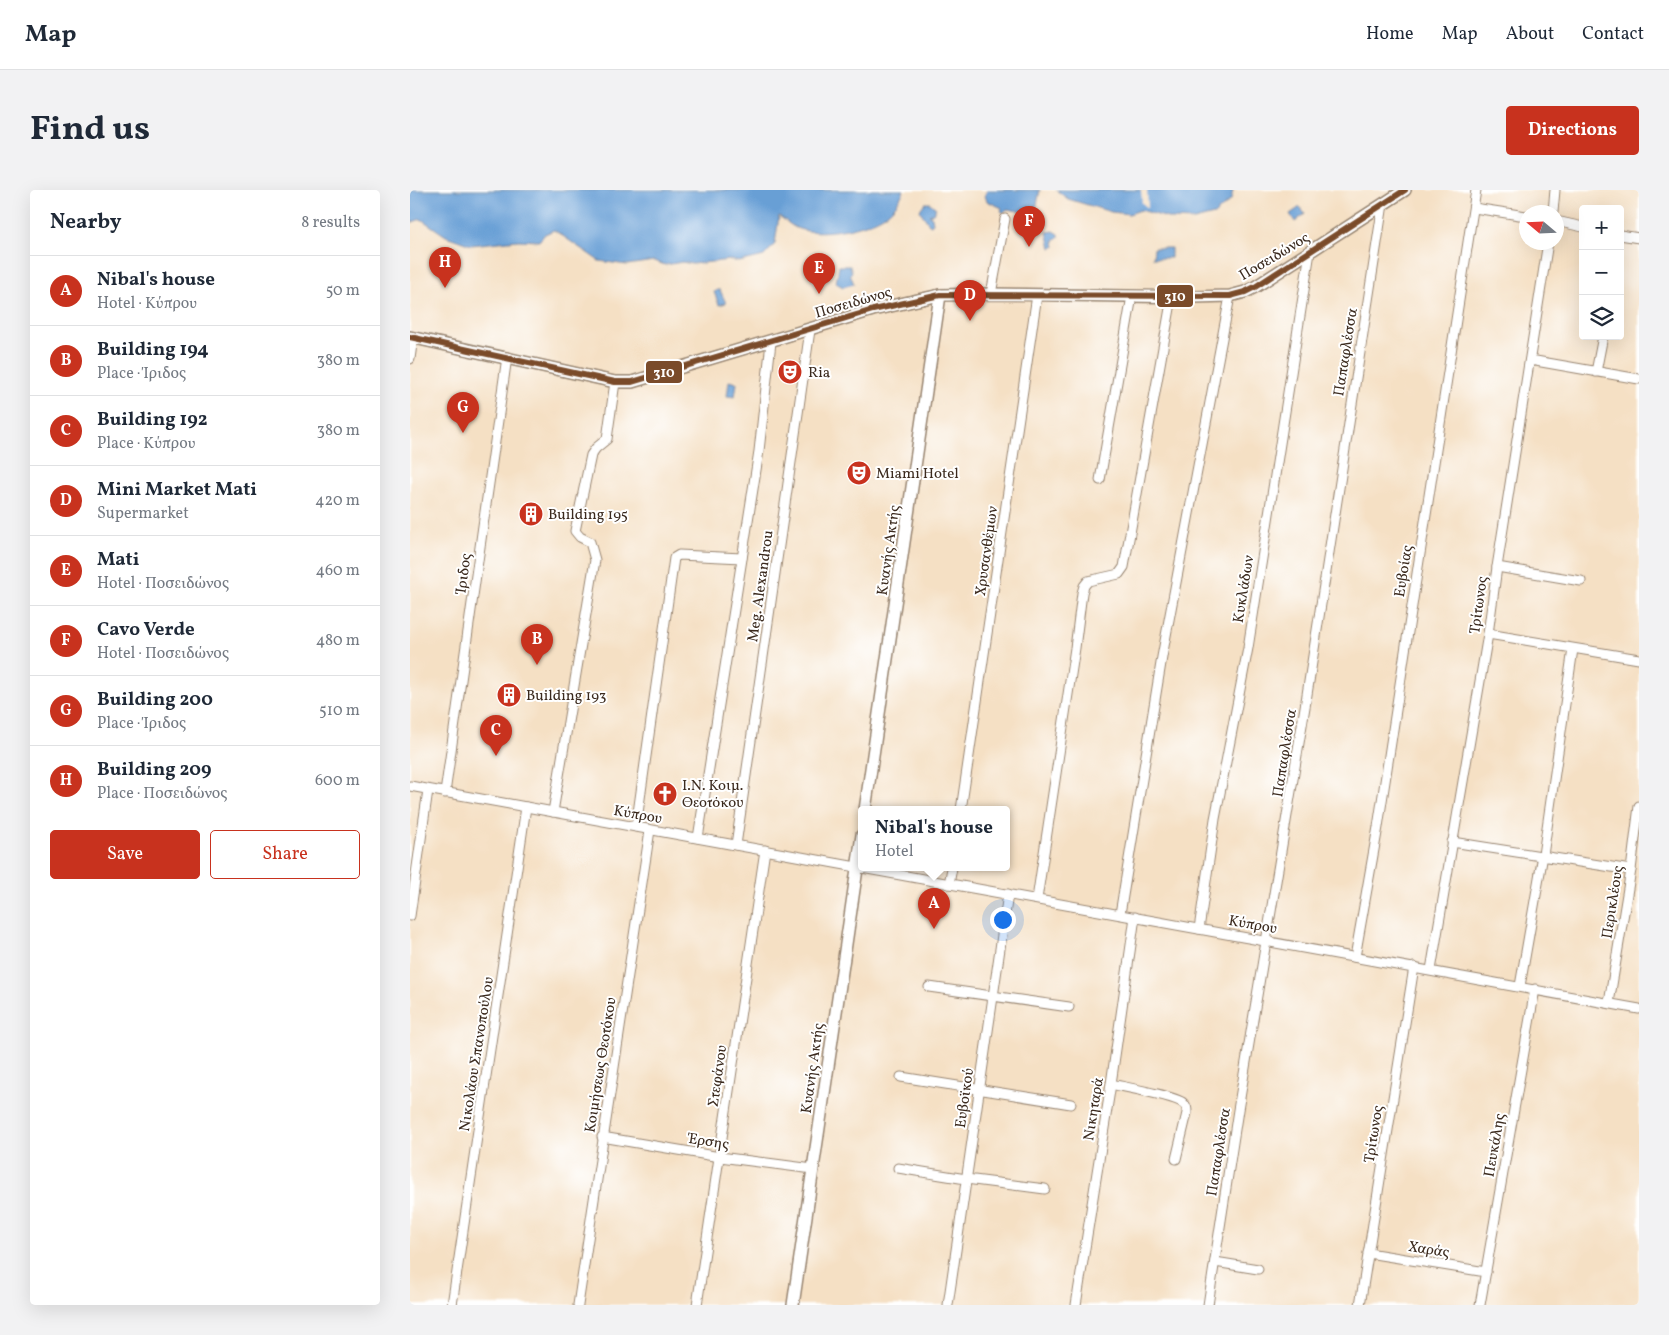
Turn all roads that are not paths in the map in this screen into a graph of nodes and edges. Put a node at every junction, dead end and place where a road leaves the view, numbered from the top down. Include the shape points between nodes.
1 (1405, 190) edge
2 (1476, 190) edge
3 (1555, 190) edge
4 (1383, 204) junction
5 (1554, 205) edge
6 (1474, 208) junction
7 (1519, 215) edge
8 (1005, 219) dead end
9 (1564, 223) edge
10 (1579, 226) edge
11 (1624, 236) edge
12 (1639, 238) edge
13 (1547, 250) edge
14 (1310, 252) junction
15 (991, 294) junction
16 (940, 295) junction
17 (1037, 295) junction
18 (1132, 296) junction
19 (1230, 296) junction
20 (1172, 297) junction
21 (810, 330) junction
22 (411, 337) edge
23 (1602, 340) edge
24 (771, 342) junction
25 (508, 358) junction
26 (410, 359) edge
27 (1530, 360) junction
28 (1596, 372) junction
29 (1639, 379) edge
30 (616, 382) junction
31 (1100, 480) dead end
32 (742, 558) junction
33 (1497, 567) junction
34 (1582, 581) dead end
35 (1488, 634) junction
36 (1573, 649) junction
37 (1639, 659) edge
38 (410, 786) edge
39 (428, 790) junction
40 (445, 793) junction
41 (866, 806) edge
42 (962, 806) edge
43 (1639, 806) edge
44 (526, 807) junction
45 (553, 812) junction
46 (636, 827) junction
47 (650, 830) junction
48 (698, 838) junction
49 (1452, 842) junction
50 (736, 845) junction
51 (765, 850) junction
52 (1543, 855) junction
53 (858, 867) edge
54 (1631, 870) junction
55 (859, 871) edge
56 (881, 871) edge
57 (951, 871) edge
58 (949, 884) junction
59 (1008, 894) junction
60 (1038, 900) junction
61 (1120, 914) junction
62 (410, 916) edge
63 (1135, 917) junction
64 (1199, 929) junction
65 (1266, 941) junction
66 (1355, 957) junction
67 (1414, 967) junction
68 (1431, 970) junction
69 (1520, 986) junction
70 (929, 987) dead end
71 (1536, 989) junction
72 (993, 996) junction
73 (1609, 1002) junction
74 (1069, 1006) dead end
75 (1639, 1009) edge
76 (901, 1077) dead end
77 (1111, 1084) junction
78 (979, 1089) junction
79 (1071, 1104) dead end
80 (602, 1137) junction
81 (720, 1157) junction
82 (1176, 1159) dead end
83 (898, 1168) dead end
84 (813, 1170) junction
85 (966, 1179) junction
86 (1045, 1190) dead end
87 (1368, 1253) junction
88 (1215, 1262) junction
89 (1258, 1269) dead end
90 (1486, 1272) junction
91 (452, 1305) edge
92 (578, 1305) edge
93 (697, 1305) edge
94 (793, 1305) edge
95 (948, 1305) edge
96 (1076, 1305) edge
97 (1208, 1305) edge
98 (1360, 1305) edge
99 (1480, 1305) edge

1 - 4 street, Ποσειδώνος
2 - 6 street, Ευβοίας
3 - 5 street
4 - 14 street, Ποσειδώνος
4 - 65 street, Παπαφλέσσα
6 - 7 street
6 - 66 street, Ευβοίας
8 - 15 street
9 - 10 street
11 - 12 street
13 - 27 street, Τρίτωνος
14 - 19 street, Ποσειδώνος via 1250,290
14 - 64 street, Κυκλάδων via 1248,648 1215,819
15 - 16 street, Ποσειδώνος
15 - 17 street, Ποσειδώνος
16 - 21 street, Ποσειδώνος via 873,310
16 - 41 street, Κυανής Ακτής
17 - 18 street, Ποσειδώνος
17 - 42 street, Χρυσανθέμων
18 - 20 street, Ποσειδώνος
18 - 31 street
19 - 20 street, Ποσειδώνος
19 - 61 street via 1161,667
20 - 60 street via 1124,567 1119,574 1088,581 1082,593
21 - 24 street, Ποσειδώνος
21 - 50 street, Meg. Alexandrou
22 - 25 street, Ποσειδώνος
22 - 26 street
23 - 28 street
24 - 30 street, Ποσειδώνος via 632,382
24 - 32 street via 759,451
25 - 30 street, Ποσειδώνος
25 - 40 street, Ίριδος
27 - 28 street
27 - 33 street, Τρίτωνος
28 - 29 street
30 - 45 street via 608,438 591,456 575,531 590,542 595,560
32 - 46 street via 679,555 674,558
32 - 48 street
33 - 34 street
33 - 35 street, Τρίτωνος
35 - 36 street
35 - 49 street, Τρίτωνος
36 - 37 street
36 - 52 street
38 - 39 street, Κύπρου
39 - 40 street, Κύπρου
39 - 62 street
40 - 44 street, Κύπρου
43 - 54 street, Περικλέους
44 - 45 street, Κύπρου
44 - 91 street, Νικολάου Σπανοπούλου
45 - 46 street, Κύπρου
46 - 47 street, Κύπρου
47 - 48 street, Κύπρου
47 - 80 street, Κοιμήσεως Θεοτόκου
48 - 50 street, Κύπρου
49 - 52 street
49 - 68 street, Τρίτωνος
50 - 51 street, Κύπρου
51 - 53 street, Κύπρου
51 - 81 street, Στεφάνου
52 - 54 street
52 - 69 street
54 - 73 street, Περικλέους
55 - 84 street, Κυανής Ακτής
56 - 58 street, Κύπρου
57 - 58 street
58 - 59 street, Κύπρου
59 - 60 street, Κύπρου
59 - 72 street, Ευβοϊκού
60 - 61 street, Κύπρου
61 - 63 street, Κύπρου
63 - 64 street, Κύπρου
63 - 77 street, Νικηταρά
64 - 65 street, Κύπρου
65 - 66 street, Κύπρου
65 - 88 street, Παπαφλέσσα
66 - 67 street, Κύπρου
67 - 68 street, Κύπρου
67 - 87 street, Τρίτωνος
68 - 69 street, Κύπρου
69 - 71 street, Κύπρου
70 - 72 street
71 - 73 street, Κύπρου
71 - 90 street, Πευκάλης
72 - 74 street
72 - 78 street, Ευβοϊκού
73 - 75 street, Κύπρου
76 - 78 street
77 - 82 street via 1171,1097 1187,1107
77 - 96 street, Νικηταρά
78 - 79 street
78 - 85 street, Ευβοϊκού
80 - 81 street, Έρσης
80 - 92 street, Κοιμήσεως Θεοτόκου
81 - 84 street, Έρσης
81 - 93 street, Στεφάνου
83 - 85 street
84 - 94 street, Κυανής Ακτής
85 - 86 street
85 - 95 street, Ευβοϊκού
87 - 90 street, Χαράς
87 - 98 street, Τρίτωνος
88 - 89 street
88 - 97 street, Παπαφλέσσα
90 - 99 street, Πευκάλης

